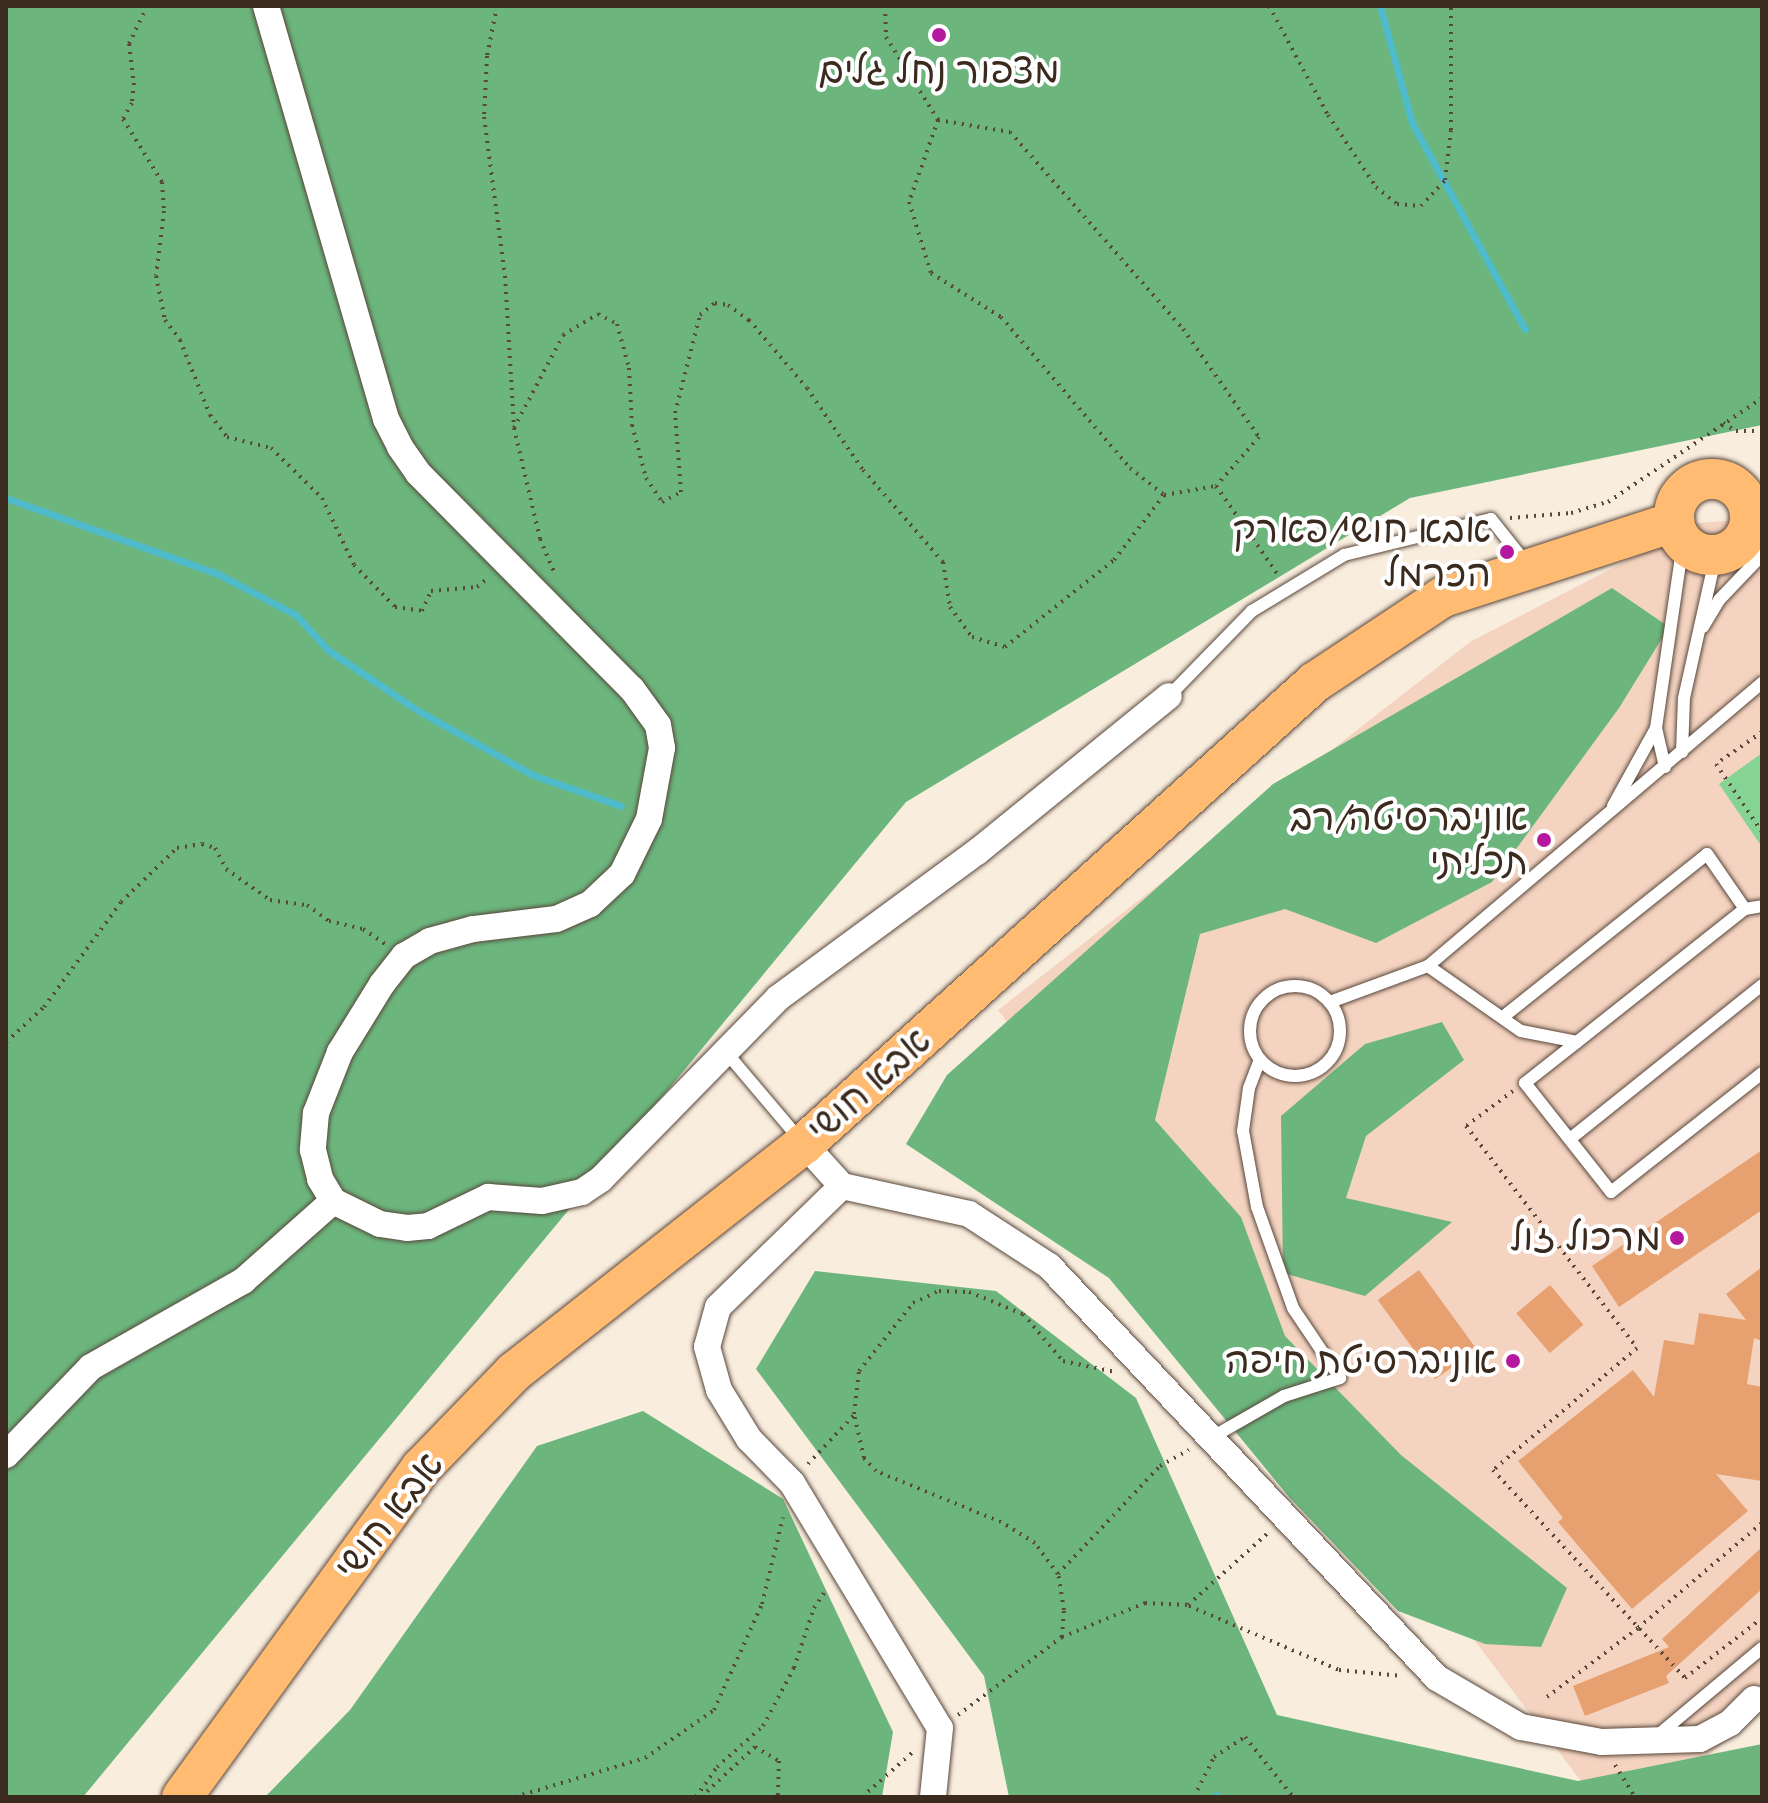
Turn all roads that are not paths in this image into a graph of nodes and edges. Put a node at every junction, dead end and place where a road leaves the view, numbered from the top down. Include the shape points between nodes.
1 (266, 6) edge
2 (1754, 511) edge
3 (1691, 540) junction
4 (1528, 566) junction
5 (1697, 636) junction
6 (1762, 683) edge
7 (1169, 696) joint
8 (1656, 728) junction
9 (1682, 752) junction
10 (1665, 767) junction
11 (1608, 815) junction
12 (1762, 906) edge
13 (1745, 909) junction
14 (1428, 966) junction
15 (1762, 985) edge
16 (1330, 1002) junction
17 (1503, 1017) junction
18 (1577, 1042) junction
19 (725, 1051) junction
20 (1260, 1060) junction
21 (1762, 1073) edge
22 (1570, 1139) junction
23 (804, 1144) junction
24 (842, 1186) junction
25 (333, 1201) junction
26 (1209, 1439) junction
27 (6, 1455) edge
28 (1762, 1648) edge
29 (1754, 1699) dead end
30 (1653, 1739) junction
31 (182, 1797) edge
32 (933, 1797) edge

1 - 25 street via 386,419 418,473 572,624 658,725 662,748 649,819 622,874 590,904 556,919 473,929 430,941 404,956 363,1011 316,1113 313,1150 320,1179
2 - 3 main road, אבא חושי via 1741,541
2 - 3 main road via 1715,479 1693,484 1678,500
2 - 5 lane via 1720,599
3 - 4 main road, אבא חושי
3 - 5 lane
3 - 8 lane
4 - 7 lane via 1491,519 1344,555 1252,611
4 - 23 main road, אבא חושי via 1443,597 1315,682
5 - 9 lane via 1684,698
6 - 9 lane
7 - 19 street via 977,852 778,998
8 - 10 lane
8 - 11 lane
9 - 10 lane
10 - 11 lane
11 - 14 lane
12 - 13 lane
13 - 17 lane via 1707,854
13 - 18 lane
14 - 16 lane
14 - 17 lane
15 - 22 lane
16 - 20 lane via 1303,986 1273,991 1252,1015 1250,1039
16 - 20 lane via 1341,1029 1324,1067 1312,1074 1284,1076
17 - 18 lane via 1521,1031
18 - 22 lane via 1525,1083
19 - 23 lane
19 - 25 street via 601,1179 582,1192 542,1201 488,1197 428,1226 407,1228 380,1224
20 - 26 lane via 1249,1088 1243,1131 1257,1207 1293,1308 1340,1378 1284,1396
21 - 22 lane via 1611,1192
23 - 24 street
23 - 31 main road, אבא חושי via 514,1372 421,1468
24 - 26 street via 969,1214 998,1229 1049,1266
24 - 32 street via 718,1307 707,1347 719,1390 734,1415 749,1439 792,1483 940,1728
25 - 27 street via 243,1281 91,1367
26 - 30 street via 1437,1678 1521,1727 1602,1742
28 - 30 lane
29 - 30 street via 1712,1736

